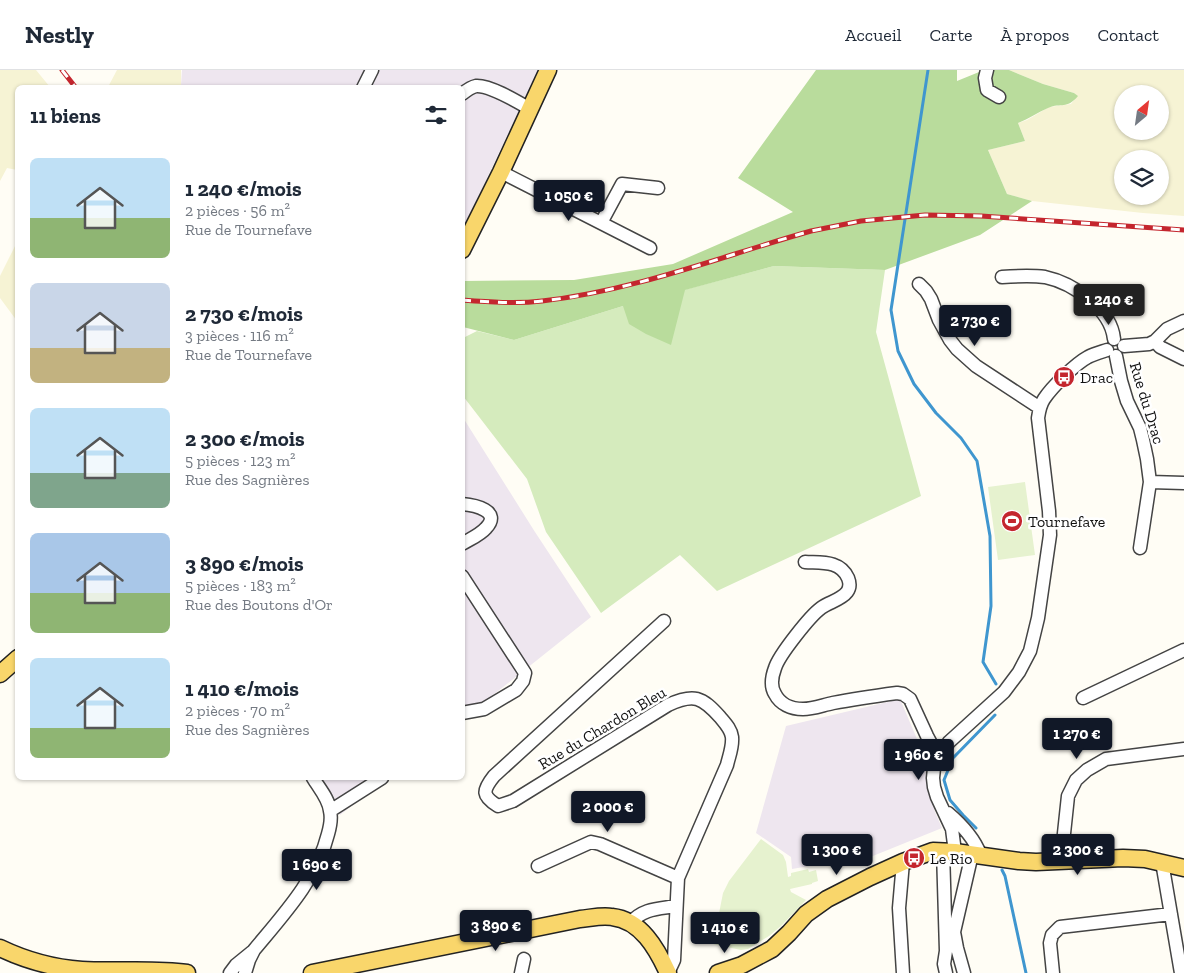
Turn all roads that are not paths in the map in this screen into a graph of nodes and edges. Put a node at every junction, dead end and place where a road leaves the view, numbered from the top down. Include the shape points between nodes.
1 (372, 70) edge
2 (548, 70) edge
3 (986, 70) edge
4 (364, 85) edge
5 (465, 91) edge
6 (999, 97) dead end
7 (530, 109) junction
8 (501, 172) junction
9 (658, 188) dead end
10 (601, 223) junction
11 (465, 244) edge
12 (650, 248) dead end
13 (1002, 277) dead end
14 (919, 284) dead end
15 (1184, 321) edge
16 (1154, 341) junction
17 (1115, 348) junction
18 (1184, 359) edge
19 (1040, 408) junction
20 (1150, 482) junction
21 (1184, 483) edge
22 (465, 505) edge
23 (465, 542) edge
24 (1140, 548) dead end
25 (805, 562) dead end
26 (465, 581) edge
27 (664, 621) dead end
28 (1184, 650) edge
29 (15, 661) edge
30 (0, 674) edge
31 (1083, 698) dead end
32 (465, 713) edge
33 (1184, 749) edge
34 (940, 755) junction
35 (314, 780) edge
36 (379, 780) edge
37 (942, 808) junction
38 (330, 811) junction
39 (949, 851) junction
40 (976, 854) junction
41 (1063, 861) junction
42 (903, 862) junction
43 (1162, 862) junction
44 (538, 866) dead end
45 (1184, 868) edge
46 (678, 878) junction
47 (676, 906) junction
48 (1171, 914) junction
49 (630, 923) junction
50 (0, 948) edge
51 (254, 950) junction
52 (524, 959) dead end
53 (187, 973) edge
54 (230, 973) edge
55 (245, 973) edge
56 (312, 973) edge
57 (521, 973) edge
58 (668, 973) edge
59 (718, 973) edge
60 (904, 973) edge
61 (946, 973) edge
62 (964, 973) edge
63 (1053, 973) edge
64 (1180, 973) edge

1 - 4 street
2 - 7 main road
3 - 6 street via 987,90
5 - 7 street via 476,86 487,87
7 - 8 main road
8 - 10 street
8 - 11 main road
9 - 10 street via 622,184
10 - 12 street
13 - 17 street, Rue du Drac via 1045,278 1088,298 1111,325
14 - 19 street via 931,299 939,320 957,349 976,366
15 - 16 street via 1167,329
16 - 17 street
16 - 18 street
17 - 19 street via 1076,366 1044,398
17 - 20 street, Rue du Drac via 1127,401 1143,440
19 - 34 street via 1038,418 1050,535 1030,651 1004,692 949,742
20 - 21 street
20 - 24 street, Rue du Drac
22 - 23 street via 482,508 490,515 488,527
25 - 34 street via 836,565 847,575 850,587 847,593 813,615 781,657 773,675 774,694 786,706 804,709 903,694 910,700 926,736
26 - 32 street via 525,673 516,690 484,709
27 - 46 street, Rue du Chardon Bleu via 494,776 485,790 491,801 498,806 506,805 668,705 687,698 703,701 728,727 732,747
28 - 31 street
29 - 30 main road
33 - 41 street via 1106,760 1076,780 1068,796
34 - 37 street via 933,778
35 - 38 street
36 - 38 street
37 - 39 street via 955,842
37 - 40 street via 973,840
38 - 51 street via 330,826 323,852 298,895
39 - 40 main road
39 - 42 main road via 926,853
39 - 61 street
40 - 41 main road via 1019,860
40 - 62 street via 954,932
41 - 43 main road via 1123,858
42 - 59 main road via 827,899 763,954
42 - 60 street via 899,908
43 - 45 main road
43 - 48 street
44 - 46 street via 591,842
46 - 47 street, Rue du Chardon Bleu
47 - 49 street via 648,910
47 - 58 street, Rue du Chardon Bleu via 674,960
48 - 63 street via 1060,926 1050,943
48 - 64 street
49 - 56 main road via 611,916 580,920
49 - 58 main road via 651,942
50 - 53 main road via 41,963 82,970
51 - 54 street
51 - 55 street
52 - 57 street

